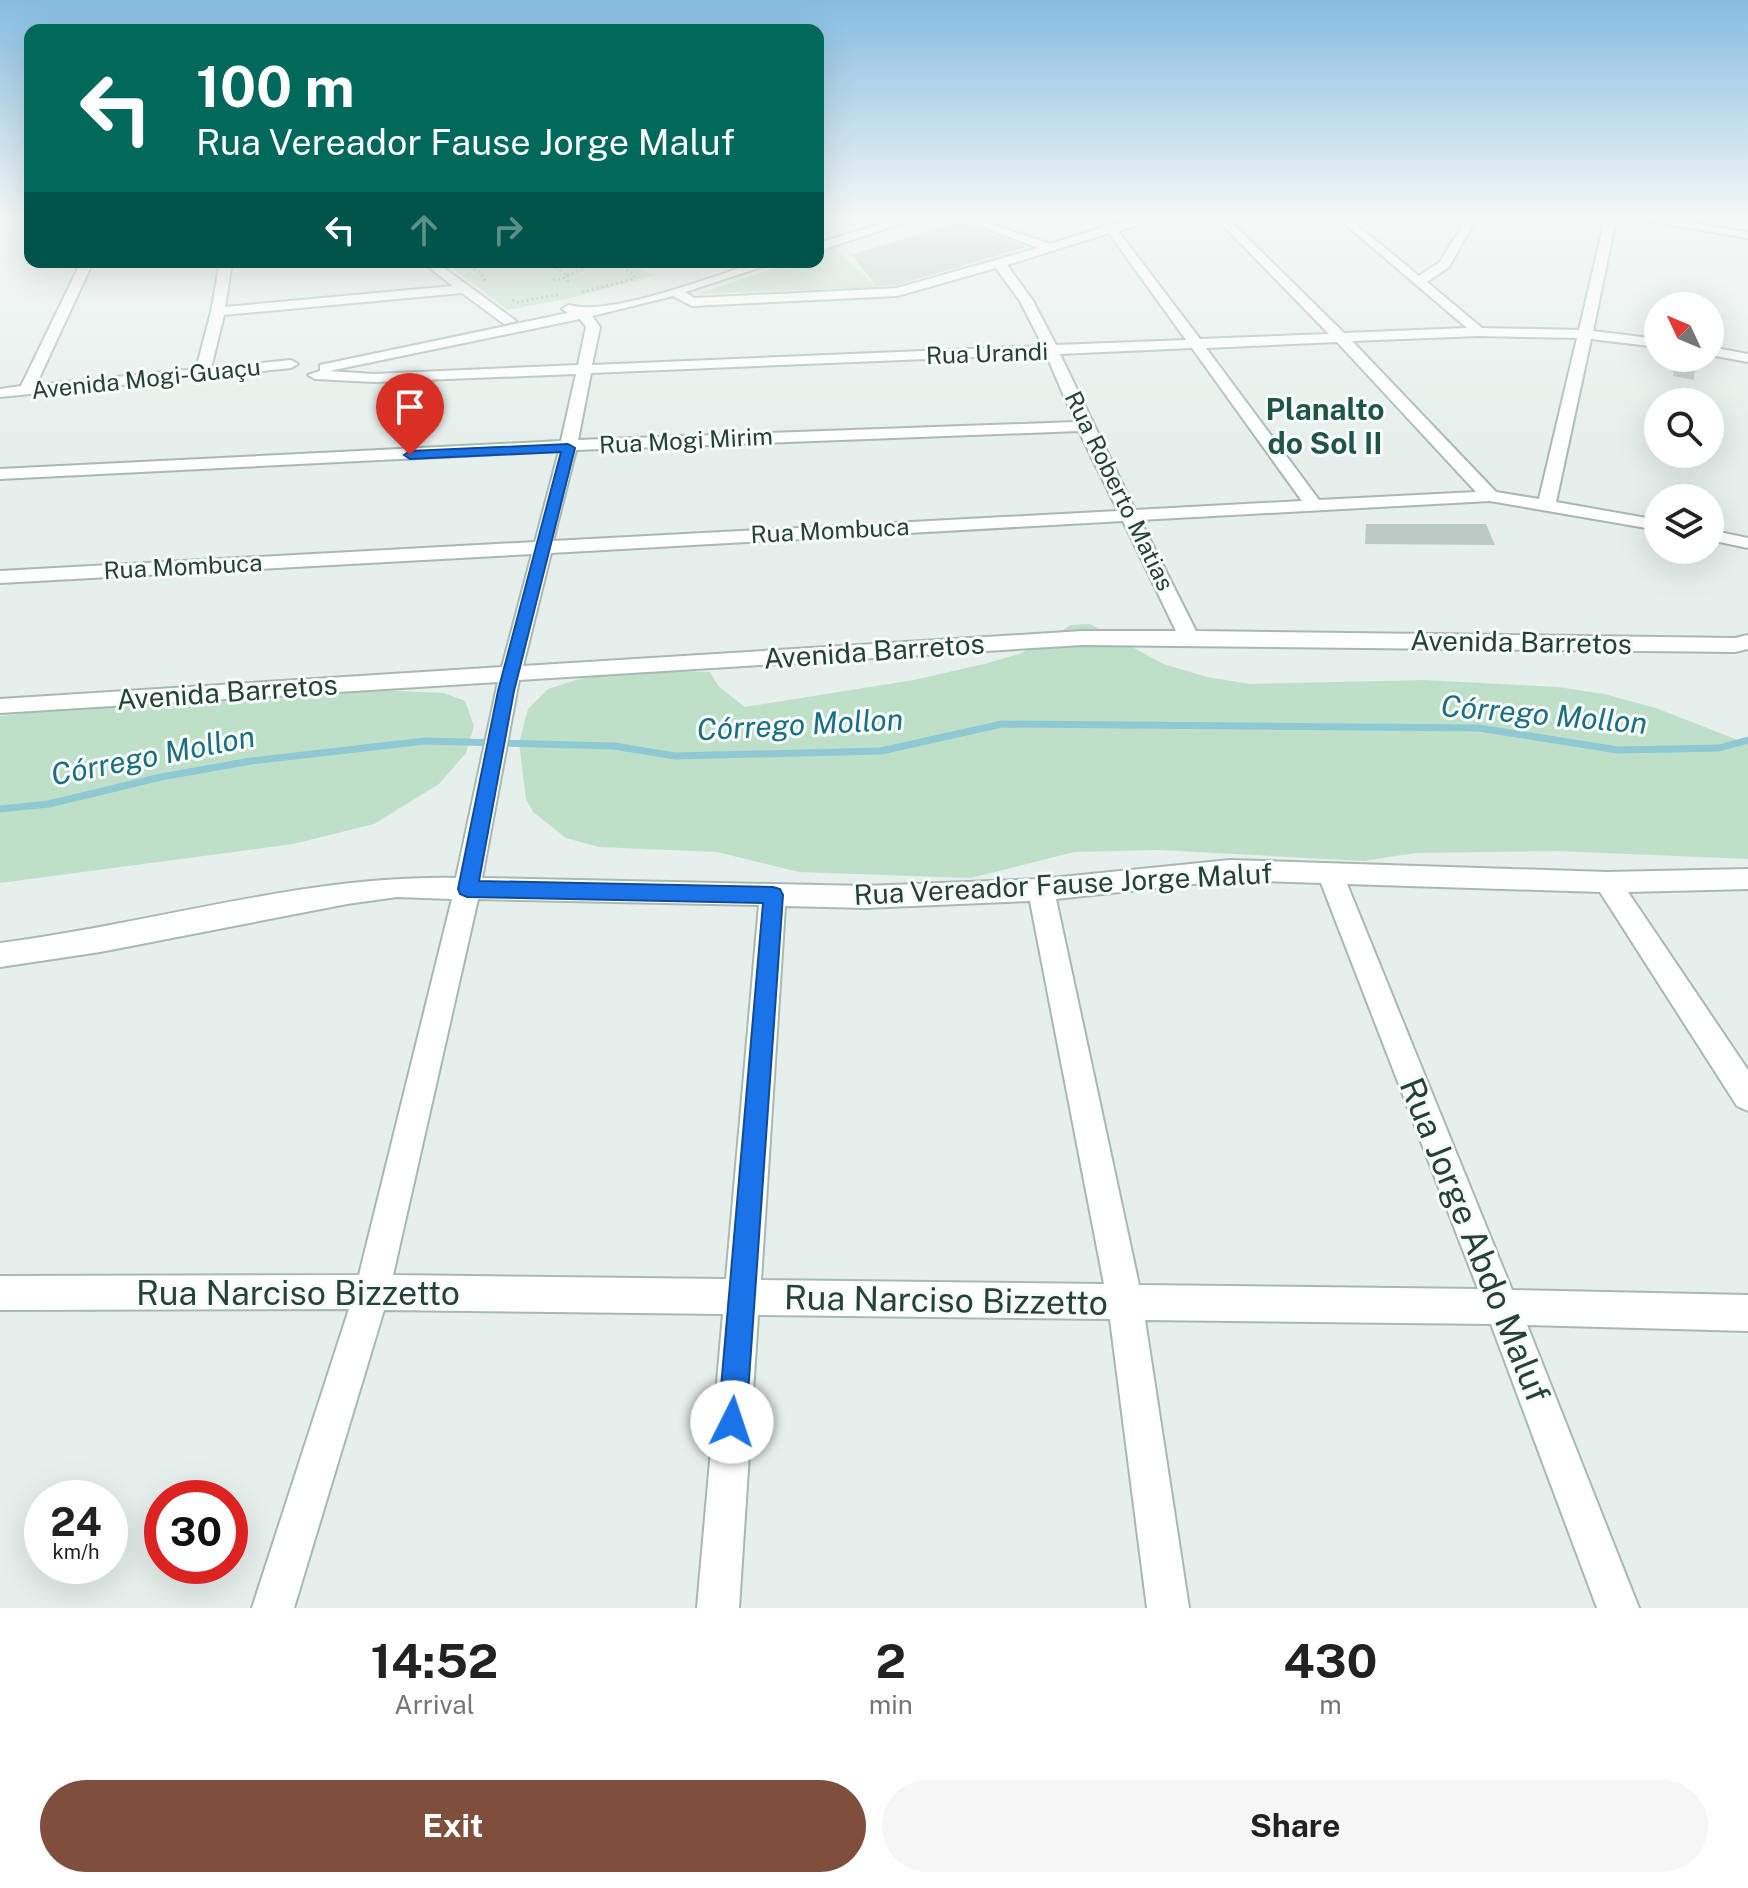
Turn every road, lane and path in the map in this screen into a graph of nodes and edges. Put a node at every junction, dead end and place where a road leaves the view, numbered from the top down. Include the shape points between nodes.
1 (72, 294) edge
2 (222, 294) edge
3 (410, 294) edge
4 (471, 294) edge
5 (565, 294) dead end
6 (636, 294) edge
7 (667, 294) edge
8 (678, 294) edge
9 (880, 294) edge
10 (1021, 294) edge
11 (1159, 294) edge
12 (1297, 294) edge
13 (1435, 294) edge
14 (1595, 294) edge
15 (508, 299) dead end
16 (569, 309) junction
17 (218, 312) junction
18 (584, 315) junction
19 (509, 321) junction
20 (1479, 332) junction
21 (1587, 334) junction
22 (1341, 338) junction
23 (1644, 341) edge
24 (1197, 345) junction
25 (1053, 351) junction
26 (1724, 354) edge
27 (1748, 358) edge
28 (585, 369) junction
29 (304, 372) junction
30 (202, 375) junction
31 (26, 391) junction
32 (0, 393) edge
33 (0, 404) edge
34 (1084, 426) junction
35 (568, 448) junction
36 (0, 474) edge
37 (1490, 496) junction
38 (1547, 504) junction
39 (1314, 505) junction
40 (1130, 514) junction
41 (1644, 522) edge
42 (1724, 538) edge
43 (1748, 543) edge
44 (541, 547) junction
45 (0, 577) edge
46 (1189, 637) junction
47 (1748, 642) edge
48 (509, 682) junction
49 (0, 706) edge
50 (1330, 874) junction
51 (1748, 879) edge
52 (1607, 882) junction
53 (467, 889) junction
54 (1041, 890) junction
55 (773, 895) junction
56 (0, 955) edge
57 (1748, 1096) edge
58 (372, 1292) junction
59 (0, 1293) edge
60 (742, 1298) junction
61 (1125, 1303) junction
62 (1502, 1307) junction
63 (1748, 1313) edge
64 (273, 1608) edge
65 (718, 1608) edge
66 (1168, 1608) edge
67 (1618, 1608) edge

1 - 31 street
2 - 17 street
3 - 17 street
4 - 19 street
5 - 15 path
6 - 16 street
7 - 18 street
8 - 9 street via 692,302
10 - 25 street, Rua Roberto Matias
11 - 24 street
12 - 22 street
13 - 20 street
14 - 21 street
16 - 18 street
16 - 19 street
17 - 30 street
18 - 28 street via 593,327
18 - 29 street
19 - 29 street
20 - 21 street, Rua Urandi
20 - 22 street, Rua Urandi
21 - 23 street, Rua Urandi
21 - 38 street
22 - 24 street, Rua Urandi
22 - 37 street
24 - 25 street, Rua Urandi
24 - 39 street
25 - 28 street, Rua Urandi
25 - 34 street, Rua Roberto Matias
26 - 27 street
28 - 29 street, Rua Urandi via 374,378
28 - 35 street
29 - 30 street, Avenida Mogi-Guaçu
29 - 33 street, Avenida Mogi-Guaçu
30 - 31 street, Avenida Mogi-Guaçu
31 - 32 street, Avenida Mogi-Guaçu
34 - 35 street, Rua Mogi Mirim
34 - 40 street, Rua Roberto Matias
35 - 36 street, Rua Mogi Mirim
35 - 44 street
37 - 38 street, Rua Mombuca
37 - 39 street, Rua Mombuca
38 - 41 street, Rua Mombuca
39 - 40 street, Rua Mombuca
40 - 44 street, Rua Mombuca
40 - 46 street, Rua Roberto Matias
42 - 43 street
44 - 45 street, Rua Mombuca
44 - 48 street
46 - 47 street, Avenida Barretos
46 - 48 street, Avenida Barretos via 1067,639
48 - 49 street, Avenida Barretos
48 - 53 street
50 - 52 street, Rua Vereador Fause Jorge Maluf
50 - 54 street, Rua Vereador Fause Jorge Maluf via 1230,870
50 - 62 street, Rua Jorge Abdo Maluf
51 - 52 street, Rua Vereador Fause Jorge Maluf
52 - 57 street
53 - 55 street, Rua Vereador Fause Jorge Maluf
53 - 56 street, Rua Vereador Fause Jorge Maluf via 397,887 331,895
53 - 58 street
54 - 55 street, Rua Vereador Fause Jorge Maluf
54 - 61 street
55 - 60 street
58 - 59 street, Rua Narciso Bizzetto
58 - 60 street, Rua Narciso Bizzetto
58 - 64 street
60 - 61 street, Rua Narciso Bizzetto
60 - 65 street
61 - 62 street, Rua Narciso Bizzetto
61 - 66 street
62 - 63 street, Rua Narciso Bizzetto
62 - 67 street, Rua Jorge Abdo Maluf

